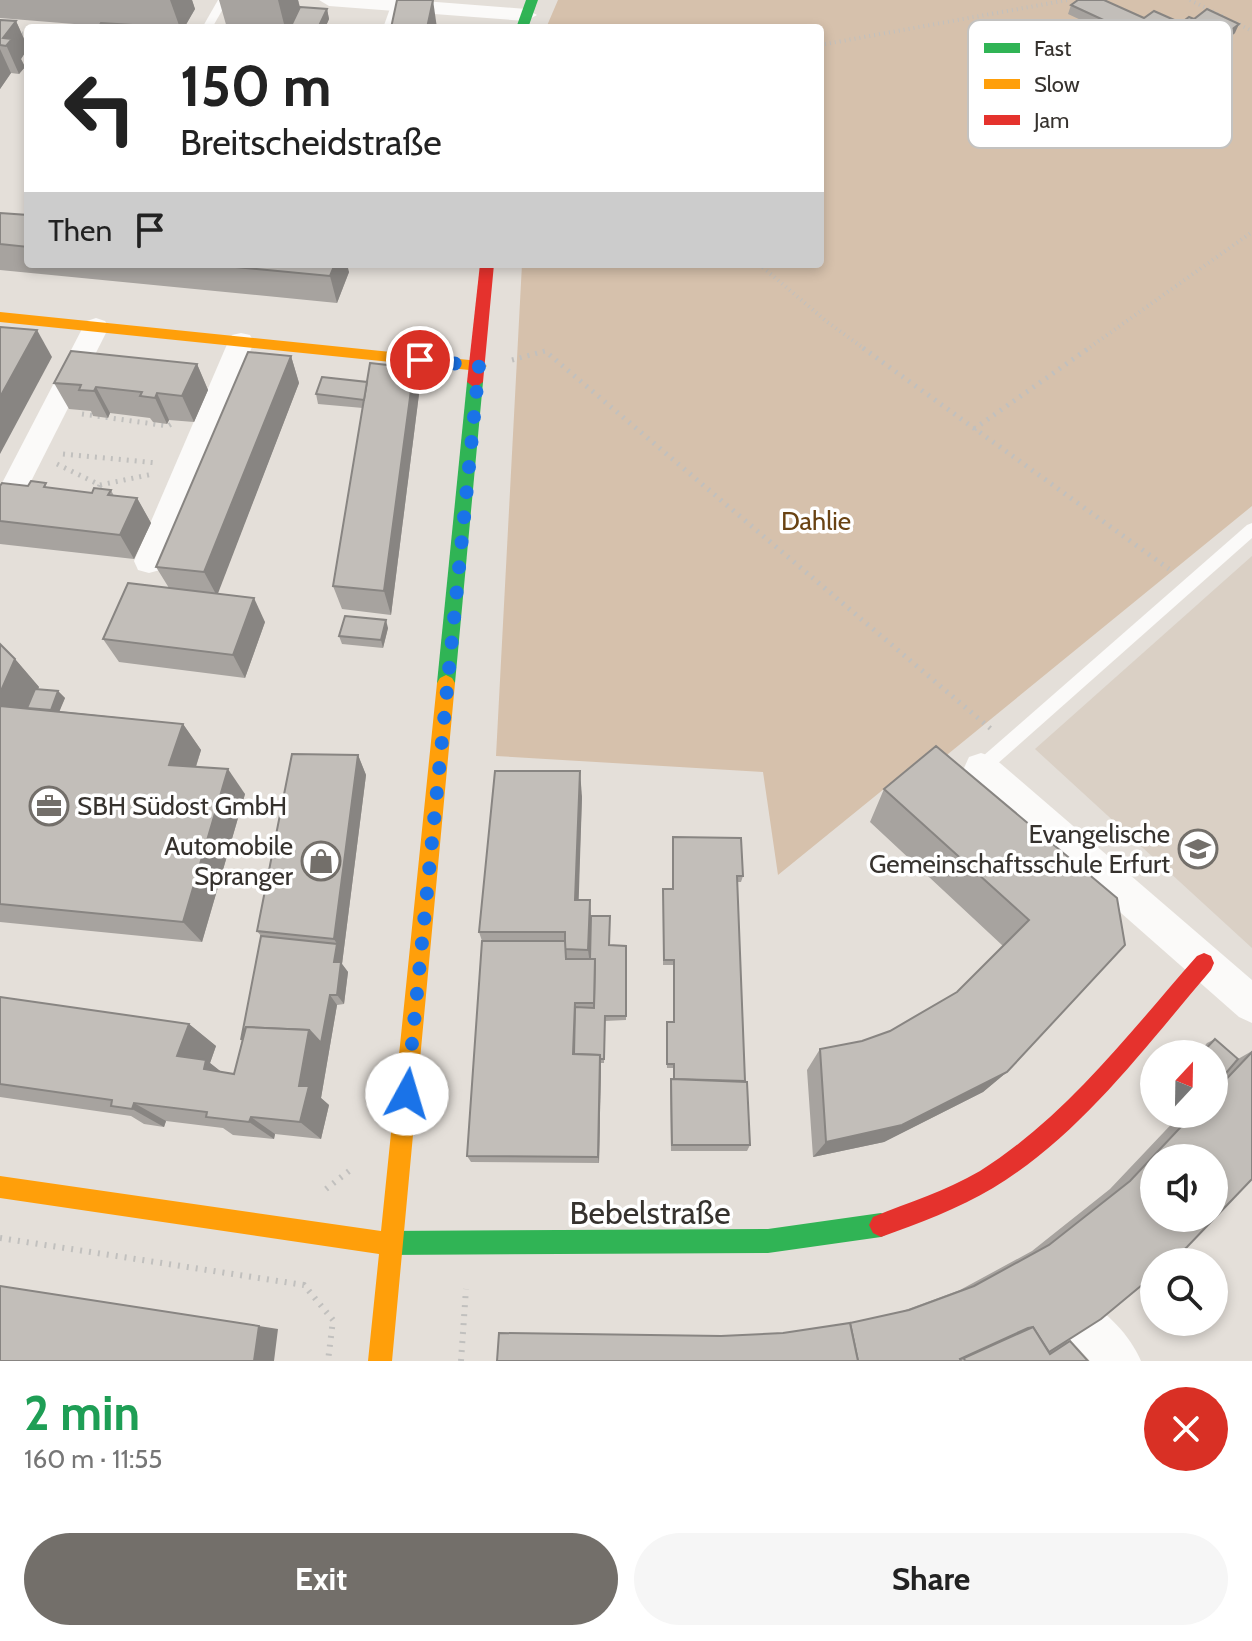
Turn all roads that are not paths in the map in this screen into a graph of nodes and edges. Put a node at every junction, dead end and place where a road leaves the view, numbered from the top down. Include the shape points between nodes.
1 (223, 0) edge
2 (329, 0) edge
3 (396, 5) junction
4 (527, 14) edge
5 (209, 24) edge
6 (389, 24) edge
7 (487, 268) edge
8 (0, 317) edge
9 (96, 327) junction
10 (241, 342) junction
11 (479, 366) junction
12 (97, 492) edge
13 (17, 501) edge
14 (171, 507) junction
15 (1252, 529) edge
16 (149, 561) dead end
17 (981, 768) joint
18 (1204, 963) junction
19 (1252, 1004) edge
20 (0, 1187) edge
21 (392, 1245) junction
22 (1082, 1321) edge
23 (380, 1361) edge
24 (1119, 1361) edge

1 - 5 lane
2 - 3 street
3 - 4 street
3 - 6 lane
7 - 11 street
8 - 9 street
9 - 10 street
9 - 13 street via 33,451
10 - 11 street
10 - 14 street
11 - 21 street
12 - 14 street
14 - 16 street
15 - 17 lane
17 - 18 street
18 - 19 street
18 - 21 street, Bebelstraße via 1096,1085 1027,1151 987,1179 874,1228 768,1241
20 - 21 street, Bebelstraße
21 - 23 street
22 - 24 street

